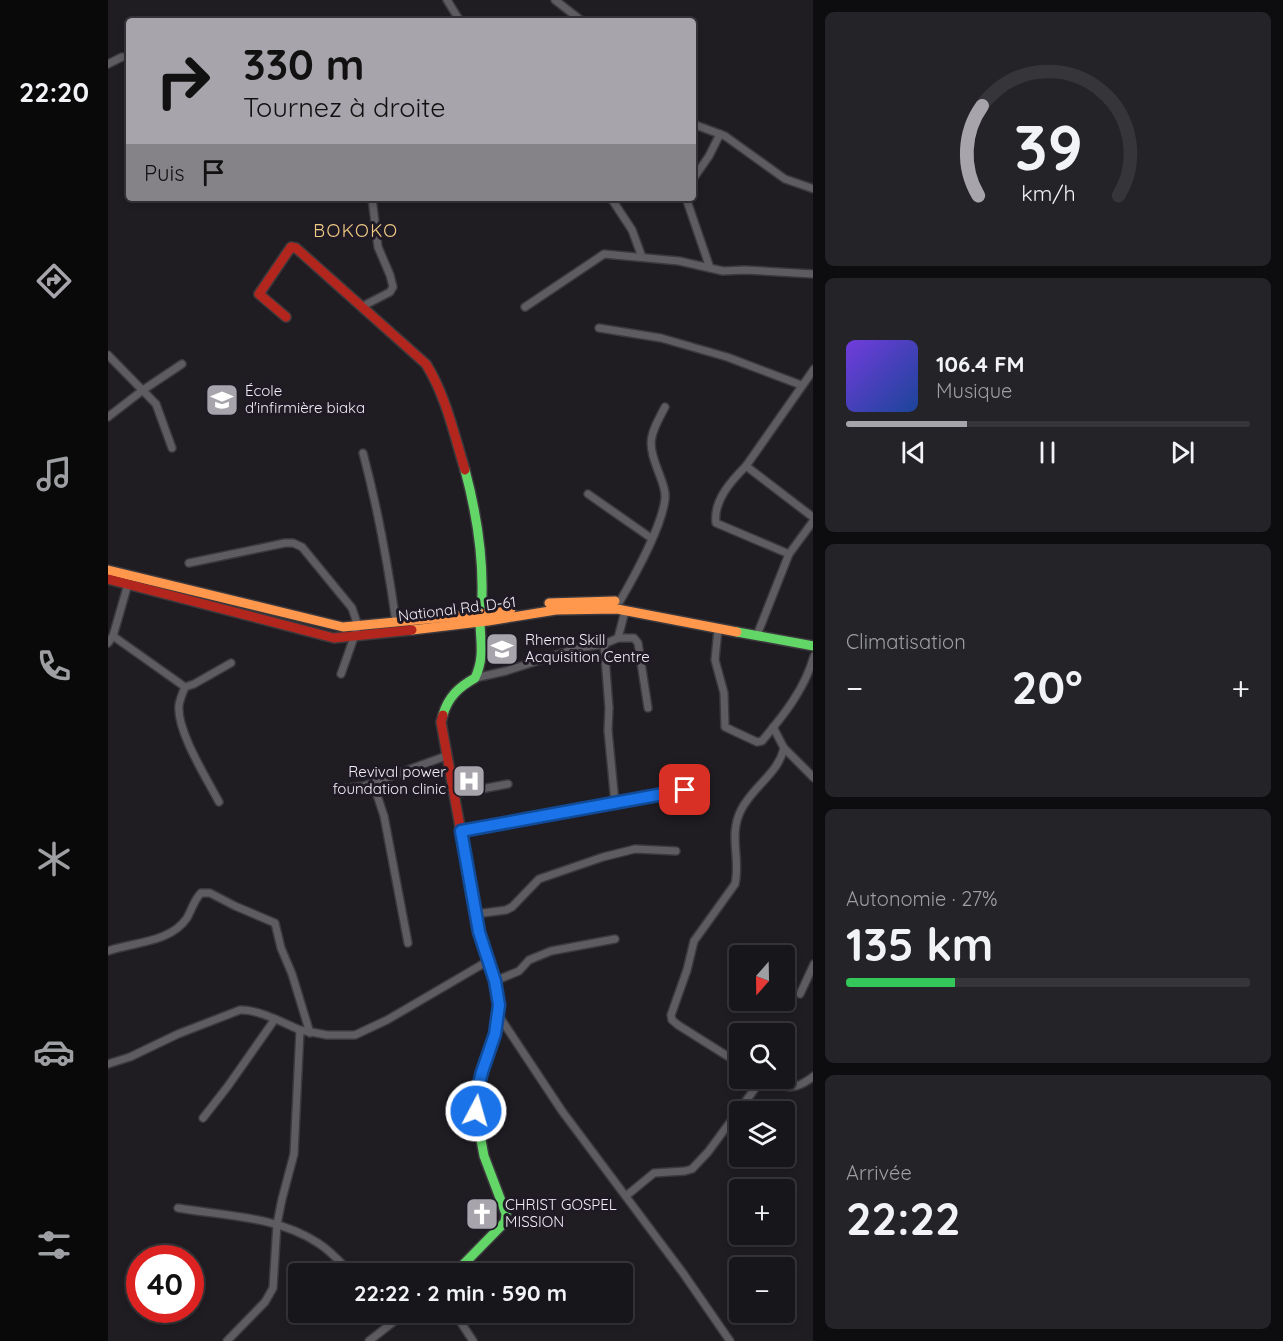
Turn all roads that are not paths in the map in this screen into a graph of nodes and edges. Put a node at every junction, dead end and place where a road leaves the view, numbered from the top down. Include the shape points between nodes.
1 (447, 0) edge
2 (555, 0) edge
3 (458, 18) edge
4 (578, 18) edge
5 (122, 57) dead end
6 (108, 64) edge
7 (696, 125) edge
8 (720, 134) junction
9 (696, 175) edge
10 (813, 189) edge
11 (372, 201) edge
12 (613, 201) edge
13 (687, 201) edge
14 (642, 257) junction
15 (710, 268) junction
16 (813, 274) edge
17 (363, 306) junction
18 (525, 307) dead end
19 (286, 317) dead end
20 (599, 328) dead end
21 (108, 355) edge
22 (182, 364) dead end
23 (813, 369) edge
24 (801, 385) junction
25 (143, 390) junction
26 (665, 407) dead end
27 (108, 417) edge
28 (172, 447) dead end
29 (363, 453) dead end
30 (746, 466) junction
31 (588, 494) dead end
32 (813, 519) edge
33 (651, 538) junction
34 (789, 554) junction
35 (189, 563) dead end
36 (108, 570) edge
37 (108, 579) edge
38 (128, 584) junction
39 (620, 601) junction
40 (625, 610) junction
41 (480, 618) junction
42 (396, 622) junction
43 (358, 626) junction
44 (718, 629) junction
45 (759, 630) junction
46 (113, 636) junction
47 (354, 637) junction
48 (618, 638) junction
49 (813, 639) edge
50 (108, 643) edge
51 (604, 644) junction
52 (813, 646) edge
53 (813, 656) edge
54 (231, 663) dead end
55 (341, 674) dead end
56 (475, 678) junction
57 (185, 687) junction
58 (648, 708) dead end
59 (773, 727) junction
60 (784, 748) junction
61 (446, 756) junction
62 (813, 778) edge
63 (373, 783) junction
64 (508, 784) dead end
65 (341, 789) dead end
66 (685, 790) dead end
67 (453, 794) junction
68 (219, 802) dead end
69 (615, 803) junction
70 (461, 831) junction
71 (676, 851) dead end
72 (476, 914) junction
73 (615, 939) dead end
74 (408, 944) dead end
75 (108, 951) edge
76 (488, 961) junction
77 (813, 964) edge
78 (495, 981) junction
79 (800, 994) dead end
80 (499, 1016) junction
81 (275, 1019) junction
82 (300, 1030) junction
83 (310, 1033) junction
84 (729, 1057) edge
85 (108, 1064) edge
86 (813, 1076) edge
87 (795, 1086) edge
88 (754, 1089) edge
89 (203, 1118) dead end
90 (626, 1196) junction
91 (178, 1208) dead end
92 (278, 1224) junction
93 (340, 1263) edge
94 (465, 1263) edge
95 (392, 1323) edge
96 (462, 1323) edge
97 (226, 1341) edge
98 (369, 1341) edge
99 (474, 1341) edge
100 (730, 1341) edge

1 - 3 street
2 - 4 street
5 - 6 street
7 - 8 street
8 - 9 street
8 - 10 street via 785,179
11 - 17 street via 378,247 393,287
12 - 14 street via 632,230
13 - 15 street
14 - 15 street
14 - 18 street via 604,254
15 - 16 street
17 - 19 main road via 291,247 259,294
17 - 41 main road via 426,364 444,399 477,519 483,576
20 - 24 street via 662,338
21 - 25 street
22 - 25 street
23 - 24 street
24 - 30 street
25 - 27 street
25 - 28 street via 156,404
26 - 33 street via 650,439 665,489 665,500
29 - 42 street via 386,555
30 - 32 street
30 - 34 street via 730,482 715,514 716,523
31 - 33 street
32 - 34 street
33 - 39 street
34 - 45 street
35 - 43 street via 293,543 302,548 352,608
36 - 43 main road, National Rd. D-61 via 332,626
37 - 38 main road, National Rd. D-61
38 - 46 street
38 - 47 main road, National Rd. D-61 via 334,638
39 - 41 main road, National Rd. D-61 via 570,601
39 - 45 main road, National Rd. D-61
40 - 41 main road, National Rd. D-61 via 556,610
40 - 44 main road, National Rd. D-61
40 - 48 street
41 - 42 main road, National Rd. D-61
41 - 47 main road, National Rd. D-61
41 - 56 main road via 483,649
42 - 43 main road, National Rd. D-61
43 - 47 street
44 - 52 main road, National Rd. D-61
44 - 59 street via 715,660 724,693 724,728 757,742
45 - 49 main road, National Rd. D-61
46 - 50 street
46 - 57 street
47 - 55 street
48 - 51 street
48 - 58 street via 634,638 638,643
51 - 56 street
51 - 69 street
53 - 59 street via 807,677
54 - 57 street
56 - 61 main road via 446,701 441,722
57 - 68 street via 179,706 182,725
59 - 60 street
60 - 62 street
60 - 84 street via 774,770 742,808 735,825 735,884 694,941 671,1015 678,1025
61 - 63 street
61 - 67 main road
63 - 65 street
63 - 74 street via 384,816
64 - 67 street
66 - 69 street
67 - 70 main road
69 - 70 street
70 - 72 main road
71 - 72 street via 634,849 603,857 539,879 506,910
72 - 76 main road
73 - 78 street via 551,951
75 - 83 street via 166,935 187,918 201,892 210,893 275,922
76 - 78 main road
76 - 83 street via 355,1035
77 - 79 street
78 - 80 main road
80 - 90 street via 562,1111
80 - 94 main road via 476,1096 476,1111 484,1156 506,1214 505,1222
81 - 82 street
81 - 85 street via 240,1010
81 - 89 street
82 - 83 street
82 - 92 street via 294,1154
86 - 87 street
88 - 90 street via 692,1169 654,1173
90 - 100 street
91 - 92 street
92 - 93 street via 318,1242
92 - 97 street via 273,1288 265,1302
95 - 98 street
96 - 99 street

